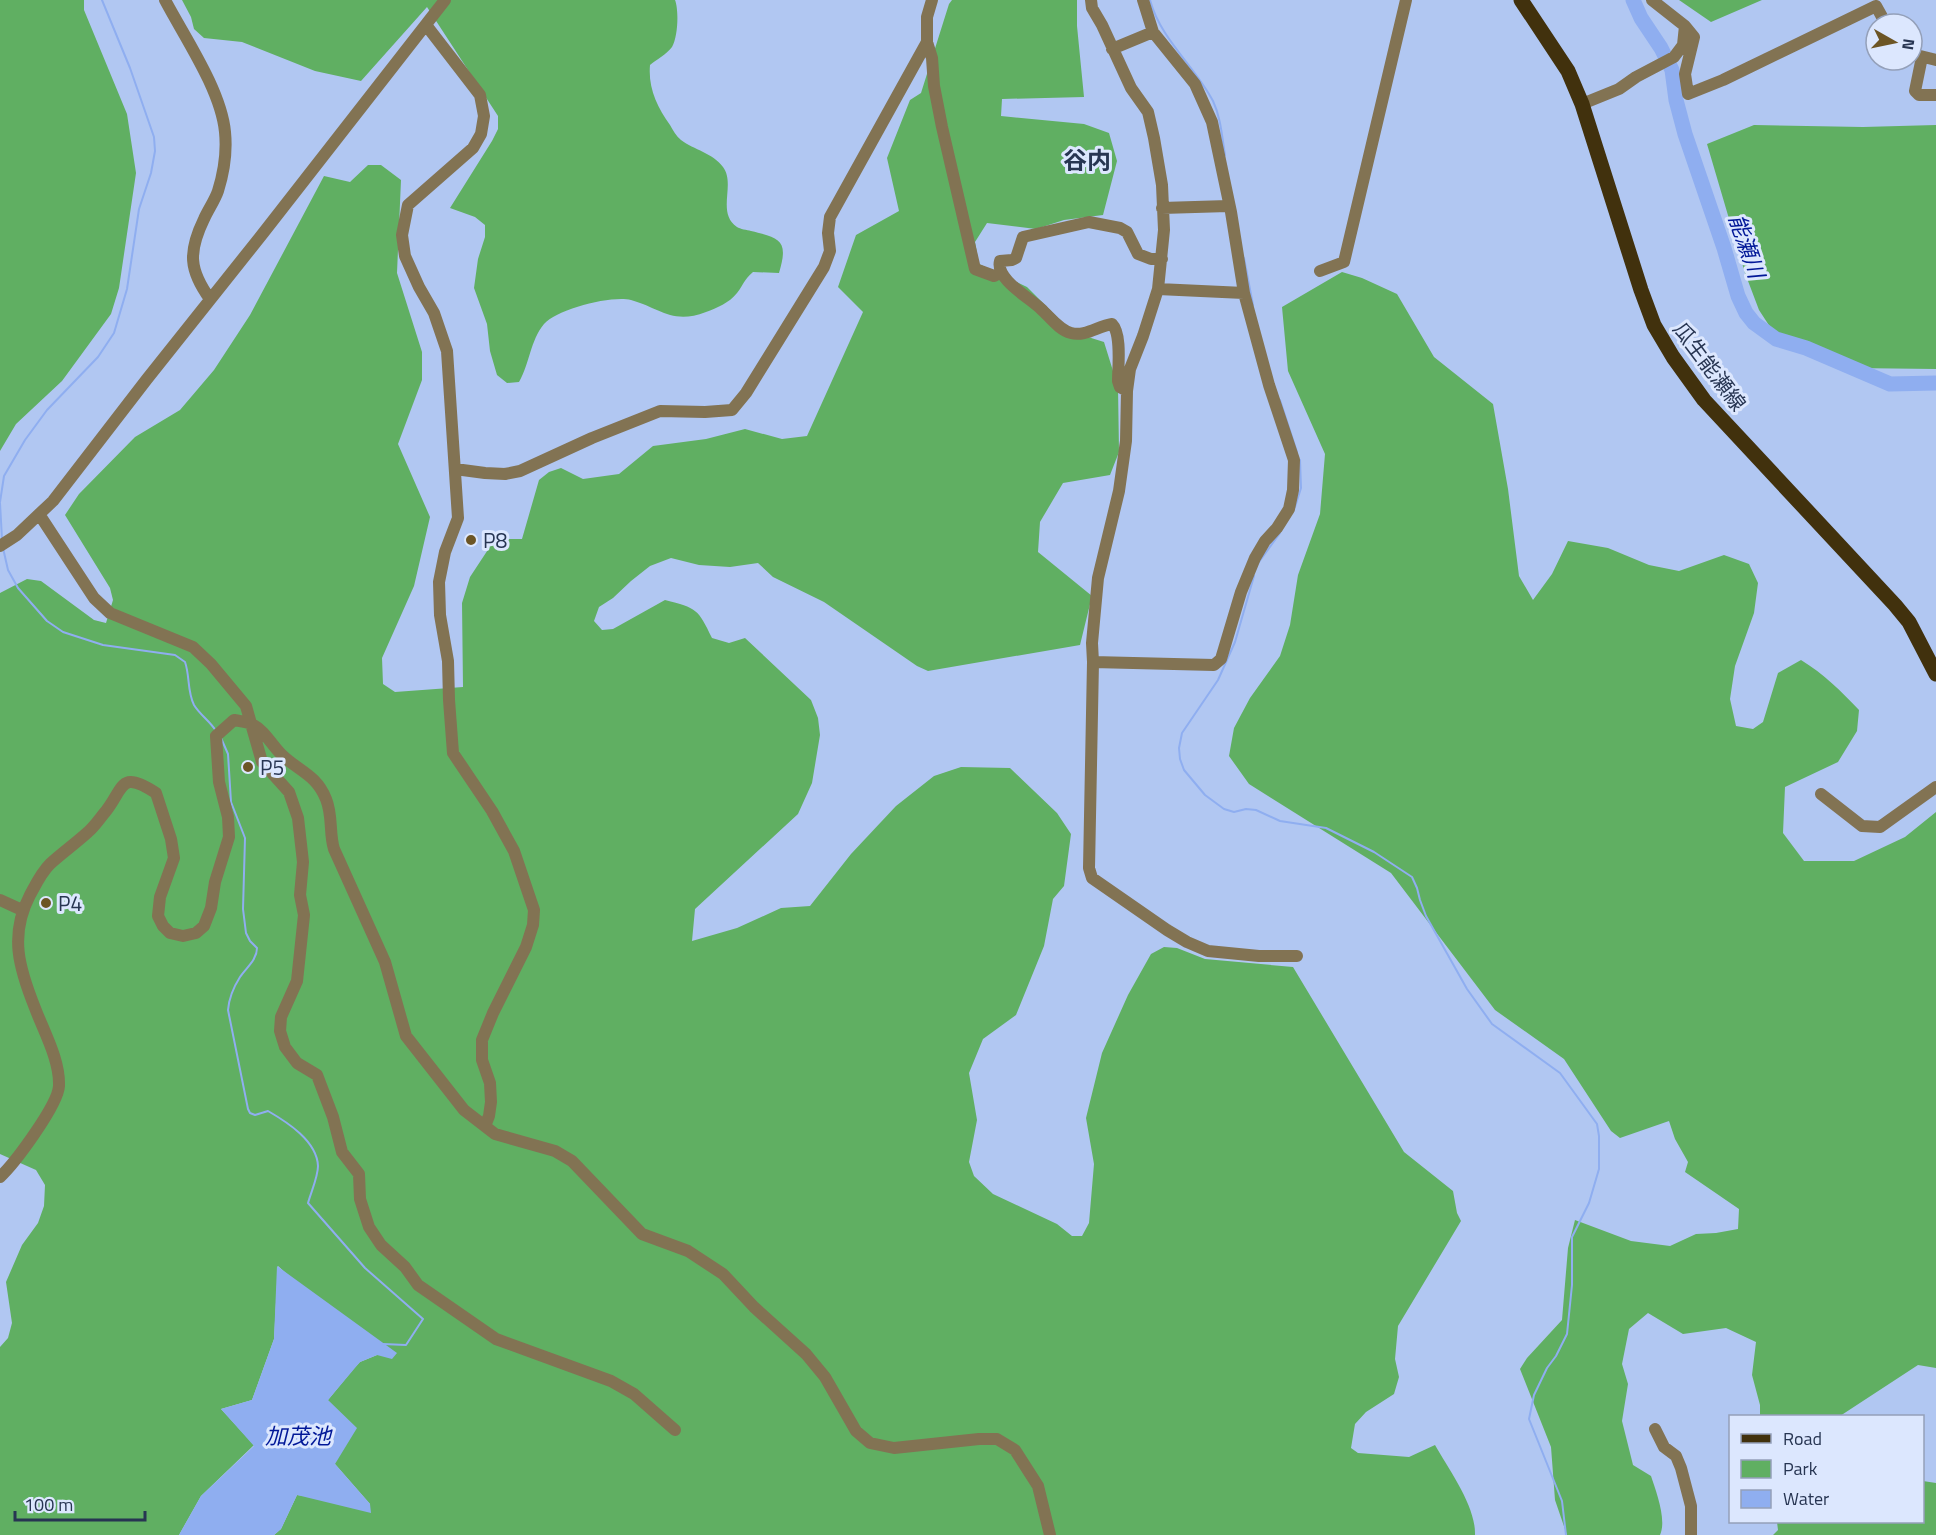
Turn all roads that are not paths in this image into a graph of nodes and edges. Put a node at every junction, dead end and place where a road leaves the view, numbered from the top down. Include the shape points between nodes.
1 (165, 0) edge
2 (932, 0) edge
3 (1091, 0) edge
4 (1143, 0) edge
5 (1406, 0) edge
6 (1521, 0) edge
7 (1652, 0) edge
8 (444, 2) edge
9 (1881, 3) edge
10 (426, 25) junction
11 (1685, 26) junction
12 (1153, 32) junction
13 (927, 42) junction
14 (1112, 49) junction
15 (1916, 72) edge
16 (1936, 95) edge
17 (1582, 104) junction
18 (1228, 206) junction
19 (1162, 208) junction
20 (1162, 260) junction
21 (1320, 271) dead end
22 (1001, 272) junction
23 (1158, 289) junction
24 (1244, 293) junction
25 (210, 299) junction
26 (1127, 392) junction
27 (455, 469) junction
28 (39, 514) junction
29 (0, 546) edge
30 (1093, 662) junction
31 (1936, 674) edge
32 (251, 724) junction
33 (1936, 787) edge
34 (1821, 794) dead end
35 (0, 900) edge
36 (22, 910) junction
37 (1297, 956) dead end
38 (485, 1126) junction
39 (0, 1177) edge
40 (1655, 1429) dead end
41 (675, 1430) dead end
42 (1050, 1535) edge
43 (1691, 1535) edge

1 - 25 street via 219,100 225,131 225,160 218,192 202,222 192,258 198,282
2 - 13 street
3 - 14 street
4 - 12 street
5 - 21 street via 1344,262
6 - 17 main road, 瓜生能瀬線 via 1568,71
7 - 11 street
8 - 10 street
9 - 11 street via 1688,94 1684,74 1694,37
10 - 25 street
10 - 27 street via 480,95 484,116 481,134 473,148 408,206 402,235 405,256 434,313 447,351
11 - 17 street via 1683,45 1674,57 1619,89
12 - 14 street
12 - 18 street via 1195,84 1212,122
13 - 22 street via 975,269 994,276
13 - 27 street via 830,217 830,252 824,267 732,410 660,411 520,471 505,474
14 - 19 street via 1148,112 1162,185
15 - 16 street via 1915,91 1919,95
17 - 31 main road, 瓜生能瀬線 via 1641,290 1654,325 1673,357 1704,400 1909,622
18 - 19 street
18 - 24 street
19 - 20 street
20 - 22 street via 1138,254 1127,232 1120,228 1089,222 1023,237 1016,258 1000,261
20 - 23 street
22 - 26 street via 1066,332 1085,333 1105,325 1115,326 1118,381
23 - 24 street
23 - 26 street via 1130,369
24 - 30 street via 1294,460 1289,509 1255,558 1221,659 1214,666
25 - 28 street
26 - 30 street via 1119,491 1098,578
27 - 38 street via 458,518 439,582 453,753 514,851 534,910 534,925 526,947 482,1040 491,1102
28 - 29 street
28 - 32 street via 94,598 110,613 193,647 246,706
30 - 37 street via 1089,867 1092,878 1167,930 1208,951
32 - 36 street via 234,720 216,736 219,783 229,837 211,908 204,926 196,933 170,933 158,916 160,897 174,858 156,793 138,783 121,785 90,831 41,874
32 - 38 street via 317,781 327,800 334,849 385,962 406,1036 464,1110
32 - 41 street via 262,762 289,792 298,818 303,862 300,895 304,915 297,981 281,1017 280,1031 297,1064 317,1075 342,1152 359,1174 362,1212 369,1227 418,1285 496,1339 612,1381 634,1394
33 - 34 street via 1880,827 1862,826
35 - 36 street
36 - 39 street via 17,937 19,962 54,1058 59,1088 43,1121
38 - 42 street via 495,1134 555,1151 572,1161 642,1234 688,1251 723,1274 806,1354 825,1377 856,1431 870,1443 894,1448 979,1438 997,1439 1015,1450 1038,1486
40 - 43 street via 1681,1468 1691,1506

